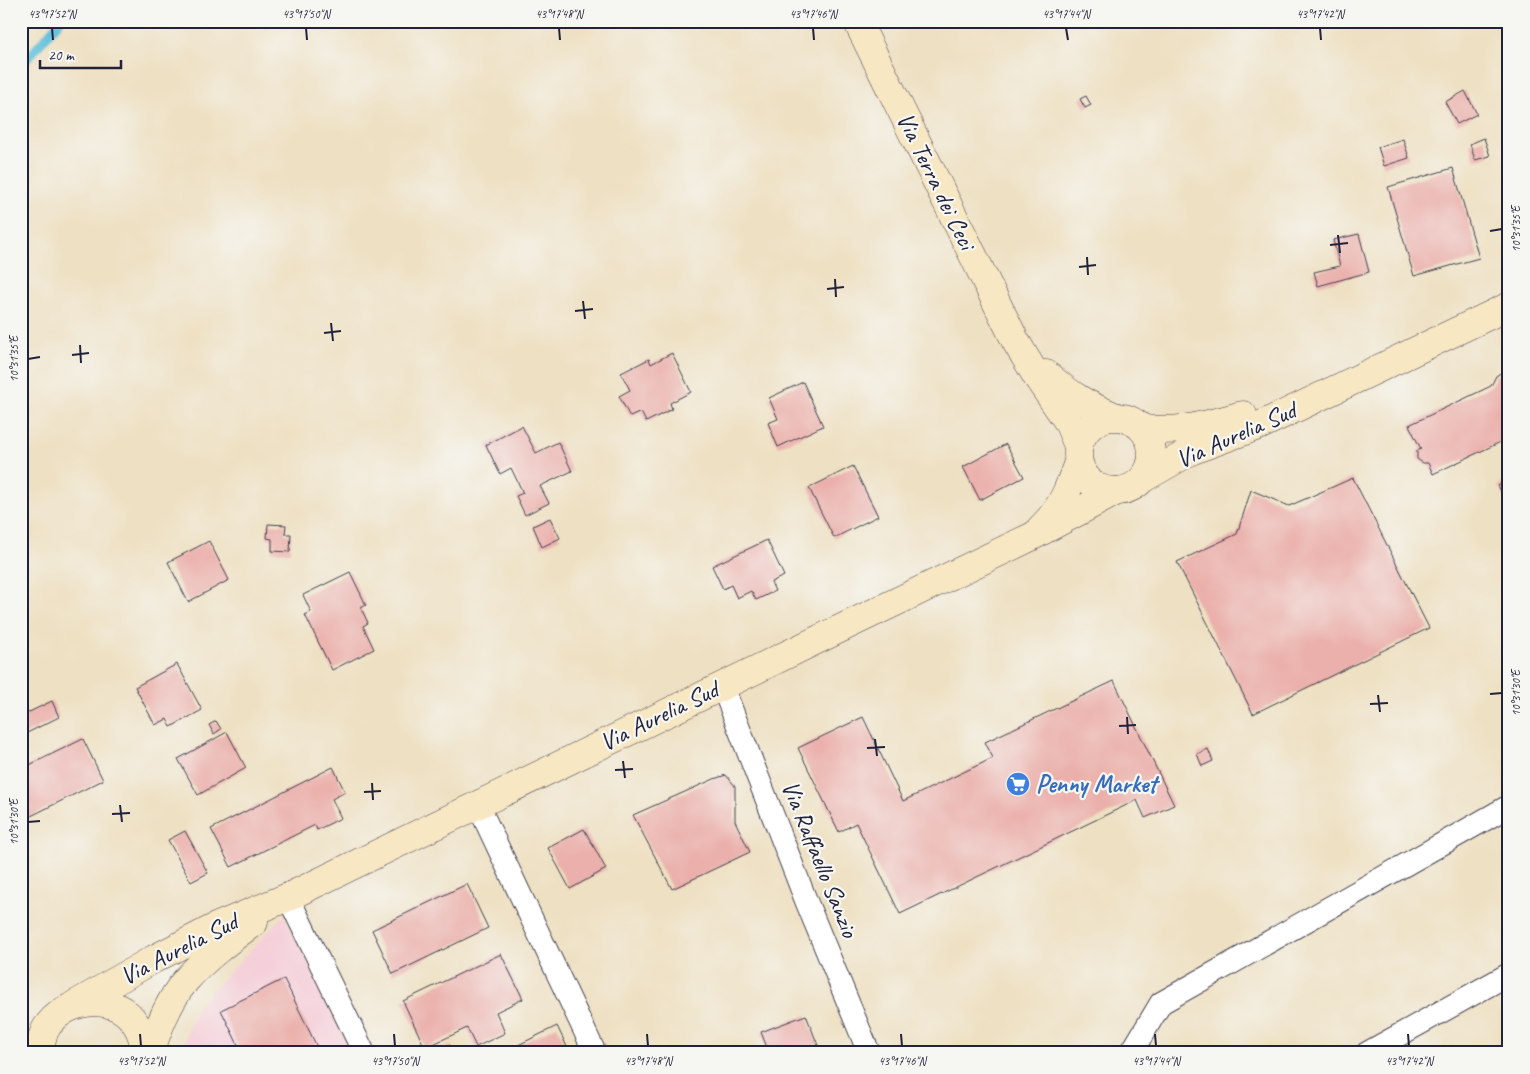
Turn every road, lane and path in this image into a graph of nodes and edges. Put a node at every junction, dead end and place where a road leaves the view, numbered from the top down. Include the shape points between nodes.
1 (857, 21) edge
2 (1509, 306) edge
3 (1015, 340) junction
4 (1332, 392) junction
5 (1114, 416) junction
6 (1143, 429) junction
7 (1078, 454) junction
8 (1142, 479) junction
9 (1117, 491) junction
10 (1031, 538) junction
11 (722, 686) junction
12 (478, 805) junction
13 (1509, 806) edge
14 (288, 897) junction
15 (1509, 974) edge
16 (67, 1009) junction
17 (21, 1030) edge
18 (39, 1053) edge
19 (148, 1053) edge
20 (364, 1053) edge
21 (595, 1053) edge
22 (869, 1053) edge
23 (1131, 1053) edge
24 (1367, 1053) edge

1 - 3 street, Via Terra dei Ceci
2 - 4 street, Via Aurelia Sud
3 - 5 street via 1068,393
3 - 7 street via 1068,422
4 - 6 street, Via Aurelia Sud via 1182,430
4 - 8 street, Via Aurelia Sud via 1261,425 1190,452
5 - 6 street, Via Aurelia Sud via 1125,418
5 - 7 street, Via Aurelia Sud via 1091,424 1083,434
6 - 8 street, Via Aurelia Sud via 1152,448 1152,460
7 - 9 street via 1082,472 1088,480 1106,490
7 - 10 street, Via Aurelia Sud via 1070,487 1055,515
8 - 9 street, Via Aurelia Sud
9 - 10 street, Via Aurelia Sud
10 - 11 street, Via Aurelia Sud
11 - 12 street, Via Aurelia Sud
11 - 22 street, Via Raffaello Sanzio
12 - 14 street, Via Aurelia Sud
12 - 21 street
13 - 23 street via 1161,1003
14 - 16 street, Via Aurelia Sud via 218,926
14 - 19 street, Via Aurelia Sud via 238,933 186,980 157,1030
14 - 20 street
15 - 24 street
16 - 17 street, Via Aurelia Sud
16 - 18 street, Via Aurelia Sud via 48,1025
16 - 19 street, Via Aurelia Sud via 90,1002 107,1003 122,1010 135,1022

